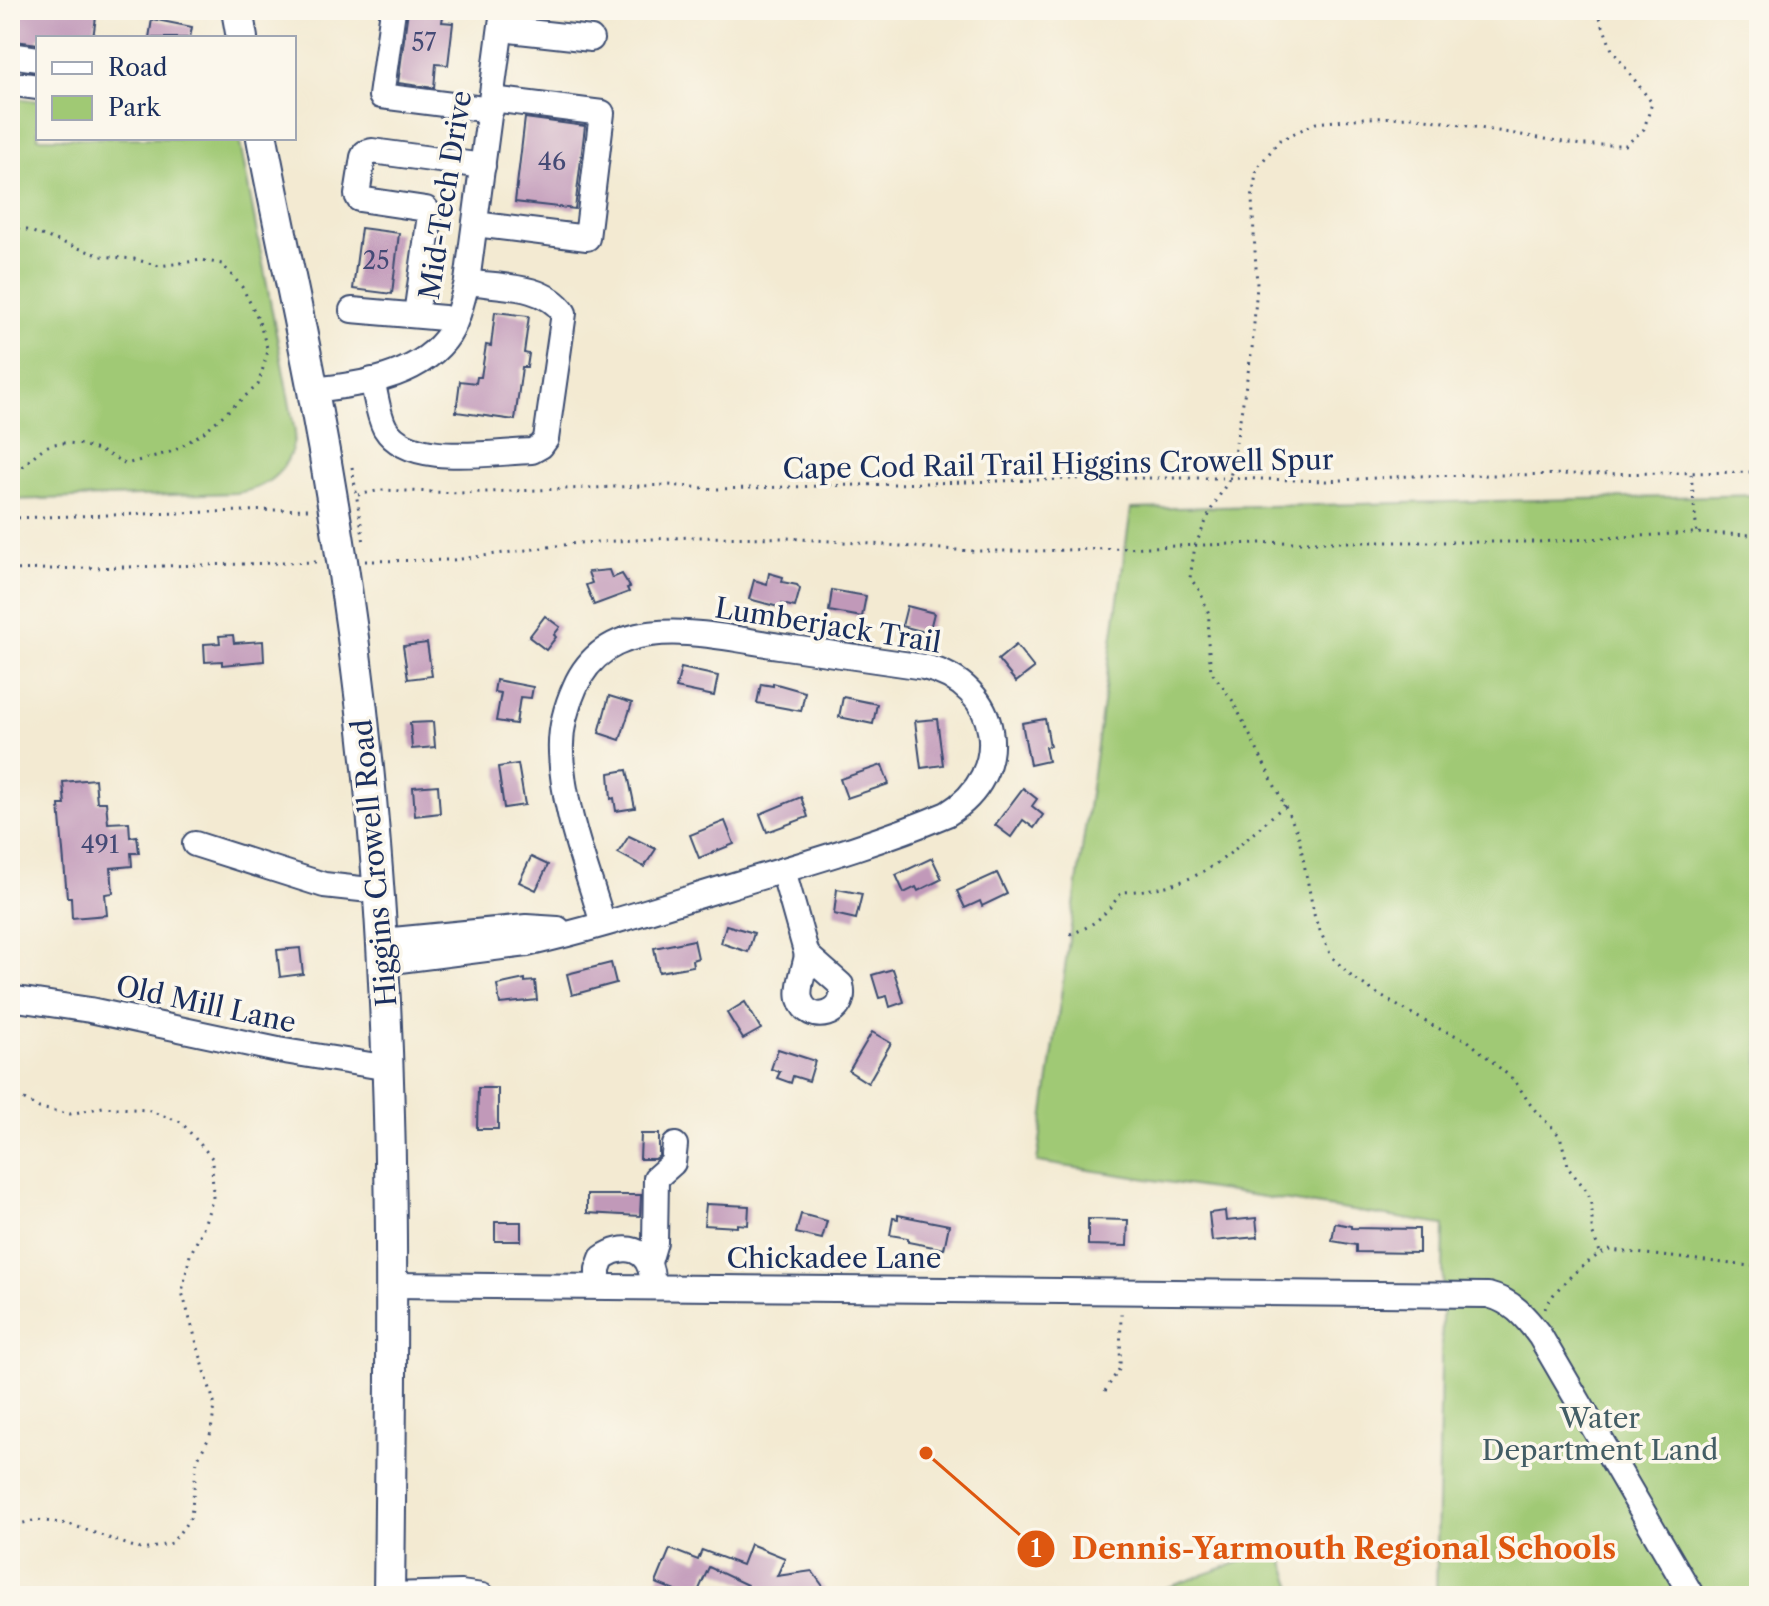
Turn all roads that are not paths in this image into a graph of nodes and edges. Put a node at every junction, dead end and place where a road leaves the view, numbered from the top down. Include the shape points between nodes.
1 (237, 10) edge
2 (393, 10) edge
3 (502, 19) edge
4 (242, 36) edge
5 (591, 39) dead end
6 (10, 55) edge
7 (36, 59) edge
8 (491, 105) junction
9 (262, 140) edge
10 (483, 166) junction
11 (475, 224) junction
12 (467, 282) junction
13 (352, 310) dead end
14 (416, 315) junction
15 (454, 321) junction
16 (372, 380) junction
17 (313, 390) junction
18 (195, 844) dead end
19 (783, 870) junction
20 (379, 891) junction
21 (603, 924) junction
22 (384, 952) junction
23 (807, 955) dead end
24 (10, 998) edge
25 (389, 1068) junction
26 (675, 1145) dead end
27 (649, 1262) junction
28 (391, 1285) junction
29 (598, 1286) junction
30 (652, 1287) junction
31 (389, 1595) edge
32 (482, 1596) edge
33 (1692, 1596) edge

1 - 4 main road
2 - 8 street via 381,96
3 - 5 street
3 - 8 street, Mid-Tech Drive
6 - 7 street
8 - 10 street, Mid-Tech Drive
8 - 11 street via 602,113 587,238
9 - 17 main road, Higgins Crowell Road
10 - 11 street, Mid-Tech Drive
10 - 14 street via 365,153 359,199 426,209 430,215
11 - 12 street, Mid-Tech Drive
12 - 15 street, Mid-Tech Drive
12 - 16 street via 542,293 556,300 564,313 541,446 532,451 429,455 412,449 384,426
13 - 14 street
14 - 15 street
15 - 16 street, Mid-Tech Drive via 447,338 425,358
16 - 17 street, Mid-Tech Drive
17 - 20 main road, Higgins Crowell Road via 346,502 342,563
18 - 20 street via 324,885
19 - 21 street, Lumberjack Trail
19 - 21 street, Lumberjack Trail via 933,820 968,799 986,771 991,745 988,719 976,696 953,676 924,667 692,633 652,633 624,640 584,670 567,708 561,747 571,817
19 - 23 street
20 - 22 main road, Higgins Crowell Road
21 - 22 street, Lumberjack Trail via 527,944 462,943
22 - 25 main road, Higgins Crowell Road
24 - 25 street, Old Mill Lane
25 - 28 main road, Higgins Crowell Road
26 - 27 street via 673,1163 656,1178 655,1242
27 - 29 street via 632,1250 615,1250 599,1263
27 - 30 street
28 - 29 street, Chickadee Lane
28 - 31 main road, Higgins Crowell Road
29 - 30 street, Chickadee Lane
30 - 33 street, Chickadee Lane via 1277,1291 1505,1299 1538,1333
31 - 32 street

